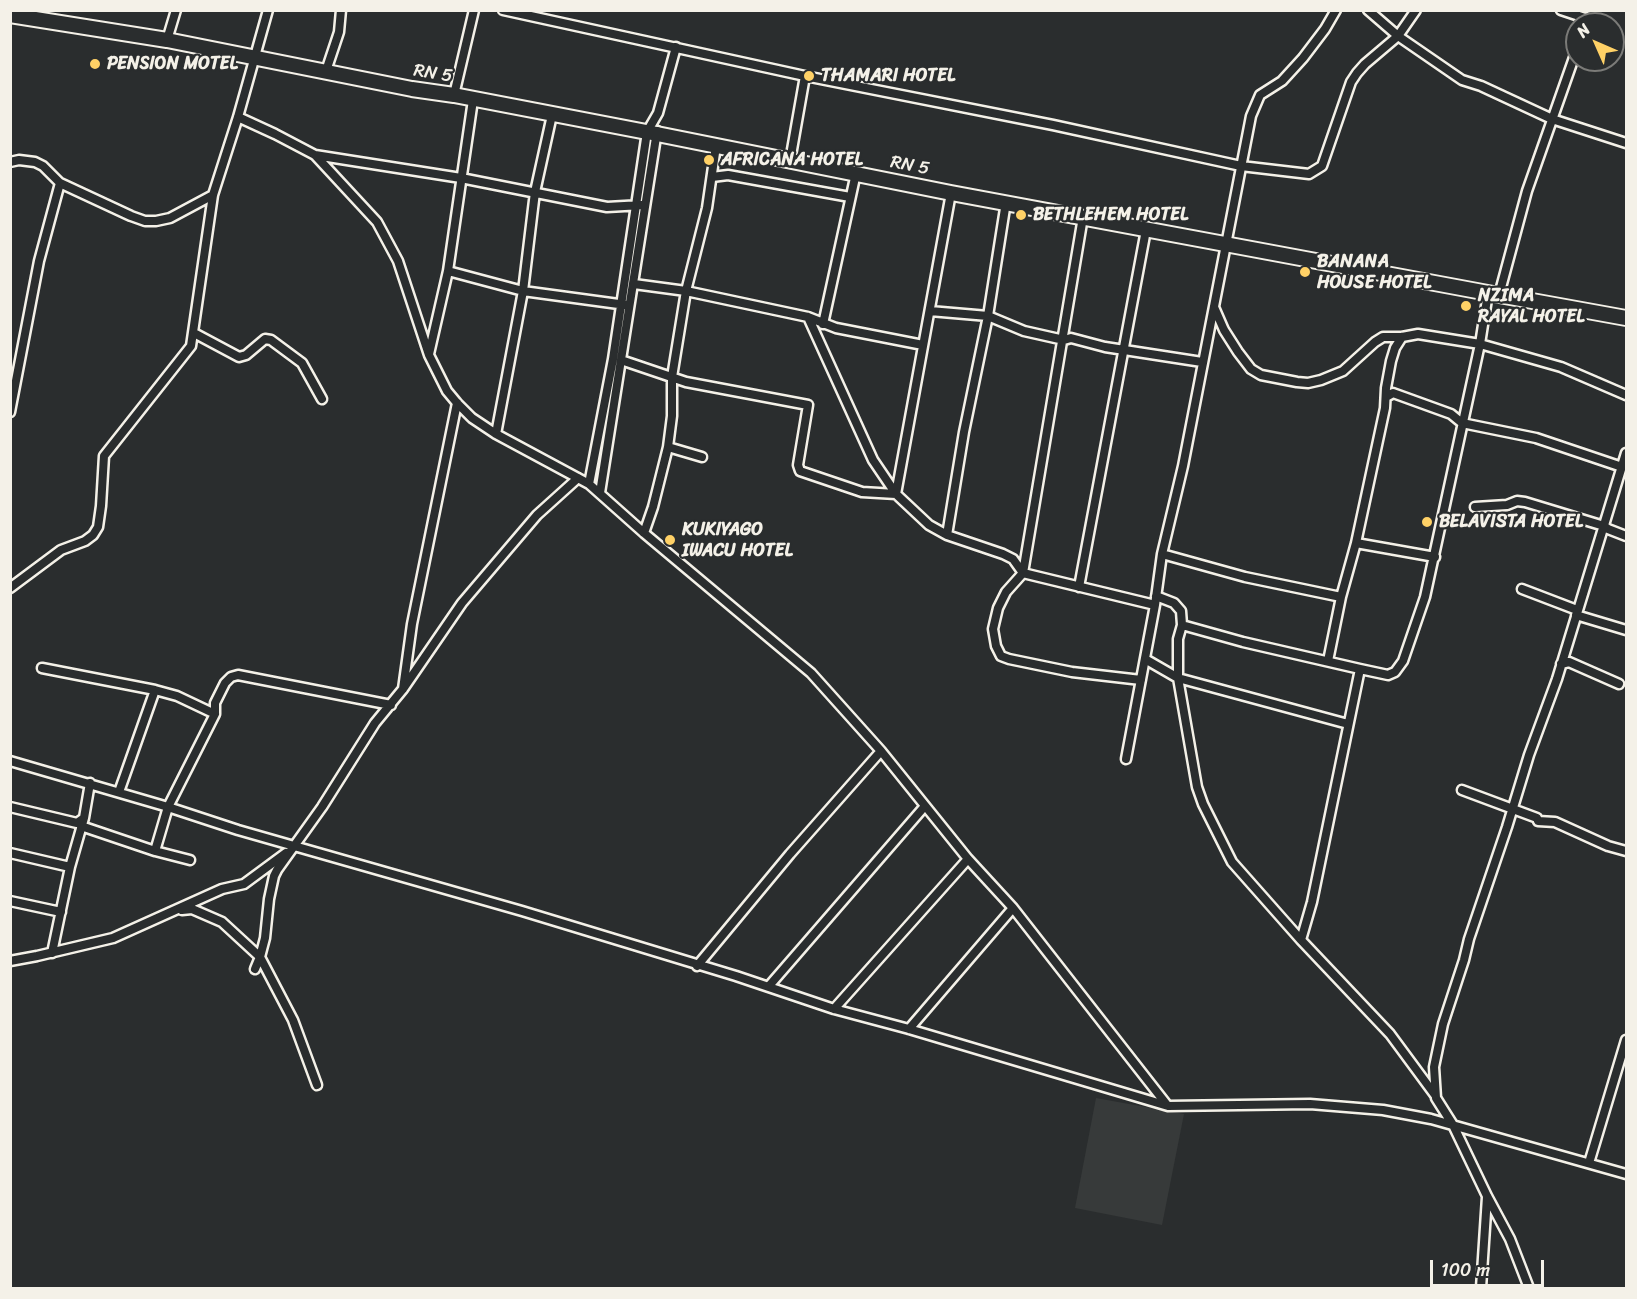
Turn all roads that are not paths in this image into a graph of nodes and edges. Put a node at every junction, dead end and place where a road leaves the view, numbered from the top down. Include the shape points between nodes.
1 (176, 10) edge
2 (268, 10) edge
3 (341, 10) edge
4 (474, 10) edge
5 (503, 10) edge
6 (1336, 10) edge
7 (1368, 10) edge
8 (1416, 10) edge
9 (10, 15) edge
10 (1398, 36) junction
11 (167, 40) junction
12 (676, 47) junction
13 (255, 57) junction
14 (326, 71) junction
15 (1569, 72) edge
16 (805, 76) junction
17 (454, 95) junction
18 (473, 100) junction
19 (552, 115) junction
20 (238, 117) junction
21 (1552, 119) junction
22 (652, 133) junction
23 (1626, 143) edge
24 (716, 146) junction
25 (315, 155) junction
26 (790, 161) junction
27 (10, 162) edge
28 (1240, 166) junction
29 (856, 173) junction
30 (712, 177) junction
31 (461, 178) junction
32 (60, 183) junction
33 (535, 192) junction
34 (951, 193) junction
35 (213, 195) junction
36 (850, 197) junction
37 (1006, 202) junction
38 (641, 205) junction
39 (1083, 217) junction
40 (1146, 230) junction
41 (1225, 244) junction
42 (448, 271) junction
43 (634, 284) junction
44 (523, 291) junction
45 (686, 291) junction
46 (1493, 294) junction
47 (626, 305) junction
48 (1214, 307) junction
49 (930, 311) junction
50 (988, 316) junction
51 (808, 317) junction
52 (1626, 318) edge
53 (823, 324) junction
54 (194, 333) junction
55 (1402, 337) junction
56 (1064, 340) junction
57 (1479, 344) junction
58 (923, 345) junction
59 (1122, 350) junction
60 (429, 355) junction
61 (621, 360) junction
62 (1202, 362) junction
63 (672, 378) junction
64 (1389, 395) junction
65 (1626, 395) edge
66 (322, 399) dead end
67 (457, 403) junction
68 (1466, 404) junction
69 (10, 412) edge
70 (1451, 414) junction
71 (1462, 423) junction
72 (496, 434) junction
73 (668, 447) junction
74 (1626, 453) edge
75 (702, 457) dead end
76 (1623, 470) edge
77 (578, 478) junction
78 (588, 484) junction
79 (600, 493) junction
80 (896, 494) junction
81 (1475, 507) dead end
82 (1604, 526) junction
83 (644, 533) junction
84 (947, 535) junction
85 (1626, 536) edge
86 (1356, 543) junction
87 (1162, 555) junction
88 (1434, 557) junction
89 (1023, 573) junction
90 (1079, 587) junction
91 (10, 588) edge
92 (1522, 589) dead end
93 (1341, 597) junction
94 (1156, 601) junction
95 (1577, 612) junction
96 (1182, 625) junction
97 (1626, 630) edge
98 (1145, 659) junction
99 (1328, 661) junction
100 (1561, 664) junction
101 (42, 668) dead end
102 (1360, 669) junction
103 (1178, 678) junction
104 (1141, 680) junction
105 (1619, 684) dead end
106 (403, 689) junction
107 (156, 690) junction
108 (391, 705) junction
109 (215, 714) junction
110 (1348, 724) junction
111 (881, 752) junction
112 (1126, 759) dead end
113 (10, 761) edge
114 (90, 783) junction
115 (1462, 790) dead end
116 (119, 792) junction
117 (925, 806) junction
118 (10, 807) edge
119 (168, 807) junction
120 (1512, 809) junction
121 (82, 822) junction
122 (293, 847) junction
123 (155, 851) junction
124 (1626, 851) edge
125 (10, 853) edge
126 (968, 859) junction
127 (190, 860) dead end
128 (70, 867) junction
129 (10, 901) edge
130 (1013, 908) junction
131 (179, 910) junction
132 (61, 912) junction
133 (1301, 940) junction
134 (52, 953) junction
135 (260, 957) junction
136 (13, 959) edge
137 (697, 966) junction
138 (255, 969) dead end
139 (769, 986) junction
140 (834, 1009) junction
141 (909, 1029) junction
142 (1626, 1040) edge
143 (317, 1085) dead end
144 (1437, 1098) junction
145 (1168, 1106) junction
146 (1452, 1125) junction
147 (1589, 1163) junction
148 (1626, 1174) edge
149 (1487, 1197) junction
150 (1480, 1288) edge
151 (1529, 1288) edge

1 - 11 street
2 - 13 street
3 - 14 street via 339,32
4 - 17 street
5 - 12 street
6 - 28 street via 1303,58 1282,81 1260,95
7 - 10 street
8 - 10 street
9 - 11 main road, RN 5 / RN 5
10 - 21 street via 1462,81
10 - 28 street via 1365,64 1351,82 1327,156 1317,171 1302,174
11 - 13 main road, RN 5 / RN 5
12 - 16 street
12 - 22 street
13 - 14 main road, RN 5 / RN 5
13 - 20 street
14 - 17 main road, RN 5 / RN 5
15 - 21 street
16 - 26 street
16 - 28 street
17 - 18 main road, RN 5 / RN 5
18 - 19 main road, RN 5 / RN 5
18 - 31 street
19 - 22 main road, RN 5 / RN 5
19 - 33 street
20 - 25 street
20 - 35 street
21 - 23 street
21 - 46 street
22 - 24 main road, RN 5 / RN 5
22 - 38 street
24 - 26 main road, RN 5 / RN 5
24 - 30 street
25 - 31 street
25 - 60 street via 377,222 398,261
26 - 29 main road, RN 5 / RN 5
27 - 32 street via 35,162
28 - 41 street
29 - 34 main road, RN 5 / RN 5
29 - 36 street
30 - 36 street via 728,175
30 - 45 street
31 - 33 street
31 - 42 street
32 - 35 street via 145,221 170,218
32 - 69 street via 39,261
33 - 38 street via 608,207
33 - 44 street
34 - 37 main road, RN 5 / RN 5
34 - 49 street
35 - 54 street
36 - 53 street
37 - 39 main road, RN 5 / RN 5
37 - 50 street
38 - 43 street
38 - 47 street
39 - 40 main road, RN 5 / RN 5
39 - 56 street
40 - 41 main road, RN 5 / RN 5
40 - 59 street
41 - 46 main road, RN 5 / RN 5
41 - 48 street
42 - 44 street
42 - 60 street
43 - 45 street
43 - 47 street
44 - 47 street
44 - 72 street
45 - 51 street
45 - 63 street
46 - 52 main road, RN 5 / RN 5
46 - 57 street
47 - 61 street
47 - 78 street
48 - 55 street via 1224,330 1251,369 1261,375 1297,382 1333,377 1383,337
48 - 62 street
49 - 50 street
49 - 58 street
50 - 56 street via 1024,331
50 - 84 street via 963,432
51 - 53 street
51 - 80 street via 873,460
53 - 58 street
54 - 66 street via 238,357 262,341 271,340 302,363
54 - 91 street via 182,360 104,456 101,506 93,535 61,550
55 - 57 street via 1418,334
55 - 64 street via 1395,348 1386,386
56 - 59 street via 1071,338
56 - 89 street
57 - 65 street via 1561,367
57 - 68 street
58 - 80 street
59 - 62 street
59 - 90 street
60 - 67 street
61 - 63 street
61 - 79 street
62 - 87 street
63 - 73 street
63 - 80 street via 808,405 800,471 862,492
64 - 70 street
64 - 86 street
67 - 72 street
67 - 106 street via 412,624
68 - 70 street
68 - 71 street
70 - 71 street
71 - 76 street via 1536,438
71 - 88 street
72 - 77 street
73 - 75 street
73 - 83 street
74 - 76 street
76 - 82 street
77 - 78 street
77 - 106 street via 537,515 495,562
78 - 79 street
79 - 83 street
80 - 84 street via 929,525
81 - 82 street via 1525,502
82 - 85 street
82 - 95 street
83 - 111 street via 811,673
84 - 89 street via 1003,554
86 - 88 street
86 - 93 street
87 - 93 street
87 - 94 street
88 - 102 street via 1403,660 1388,675
89 - 90 street
89 - 104 street via 998,608 993,629 1001,656 1072,672
90 - 94 street
92 - 95 street
93 - 99 street
94 - 96 street via 1174,603 1181,611
94 - 98 street
95 - 97 street
95 - 100 street
96 - 99 street
96 - 103 street
98 - 103 street
98 - 104 street
99 - 102 street
100 - 105 street via 1569,662
100 - 120 street
101 - 107 street
102 - 110 street
103 - 110 street
103 - 133 street via 1203,804 1232,862
104 - 112 street
106 - 108 street
107 - 109 street
107 - 116 street
108 - 109 street via 238,675 225,683 215,703
108 - 122 street
109 - 119 street
110 - 133 street
111 - 117 street
111 - 137 street
113 - 114 street
114 - 116 street
114 - 121 street
115 - 120 street
116 - 119 street
117 - 126 street
117 - 139 street
118 - 121 street
119 - 122 street
119 - 123 street
120 - 124 street
120 - 144 street via 1443,1024 1434,1067
121 - 123 street
121 - 128 street
122 - 131 street via 244,884 222,889
122 - 135 street via 274,876
122 - 137 street via 522,911
123 - 127 street
125 - 128 street
126 - 130 street
126 - 140 street
128 - 132 street
129 - 132 street
130 - 141 street
130 - 145 street
131 - 134 street via 113,938
131 - 135 street via 192,909 222,922
132 - 134 street
133 - 144 street via 1390,1034
134 - 136 street
135 - 138 street
135 - 143 street via 293,1020
137 - 139 street
139 - 140 street
140 - 141 street
141 - 145 street
142 - 147 street
144 - 146 street
145 - 146 street via 1310,1104 1383,1110
146 - 147 street
146 - 149 street
147 - 148 street
149 - 150 street
149 - 151 street via 1510,1239

